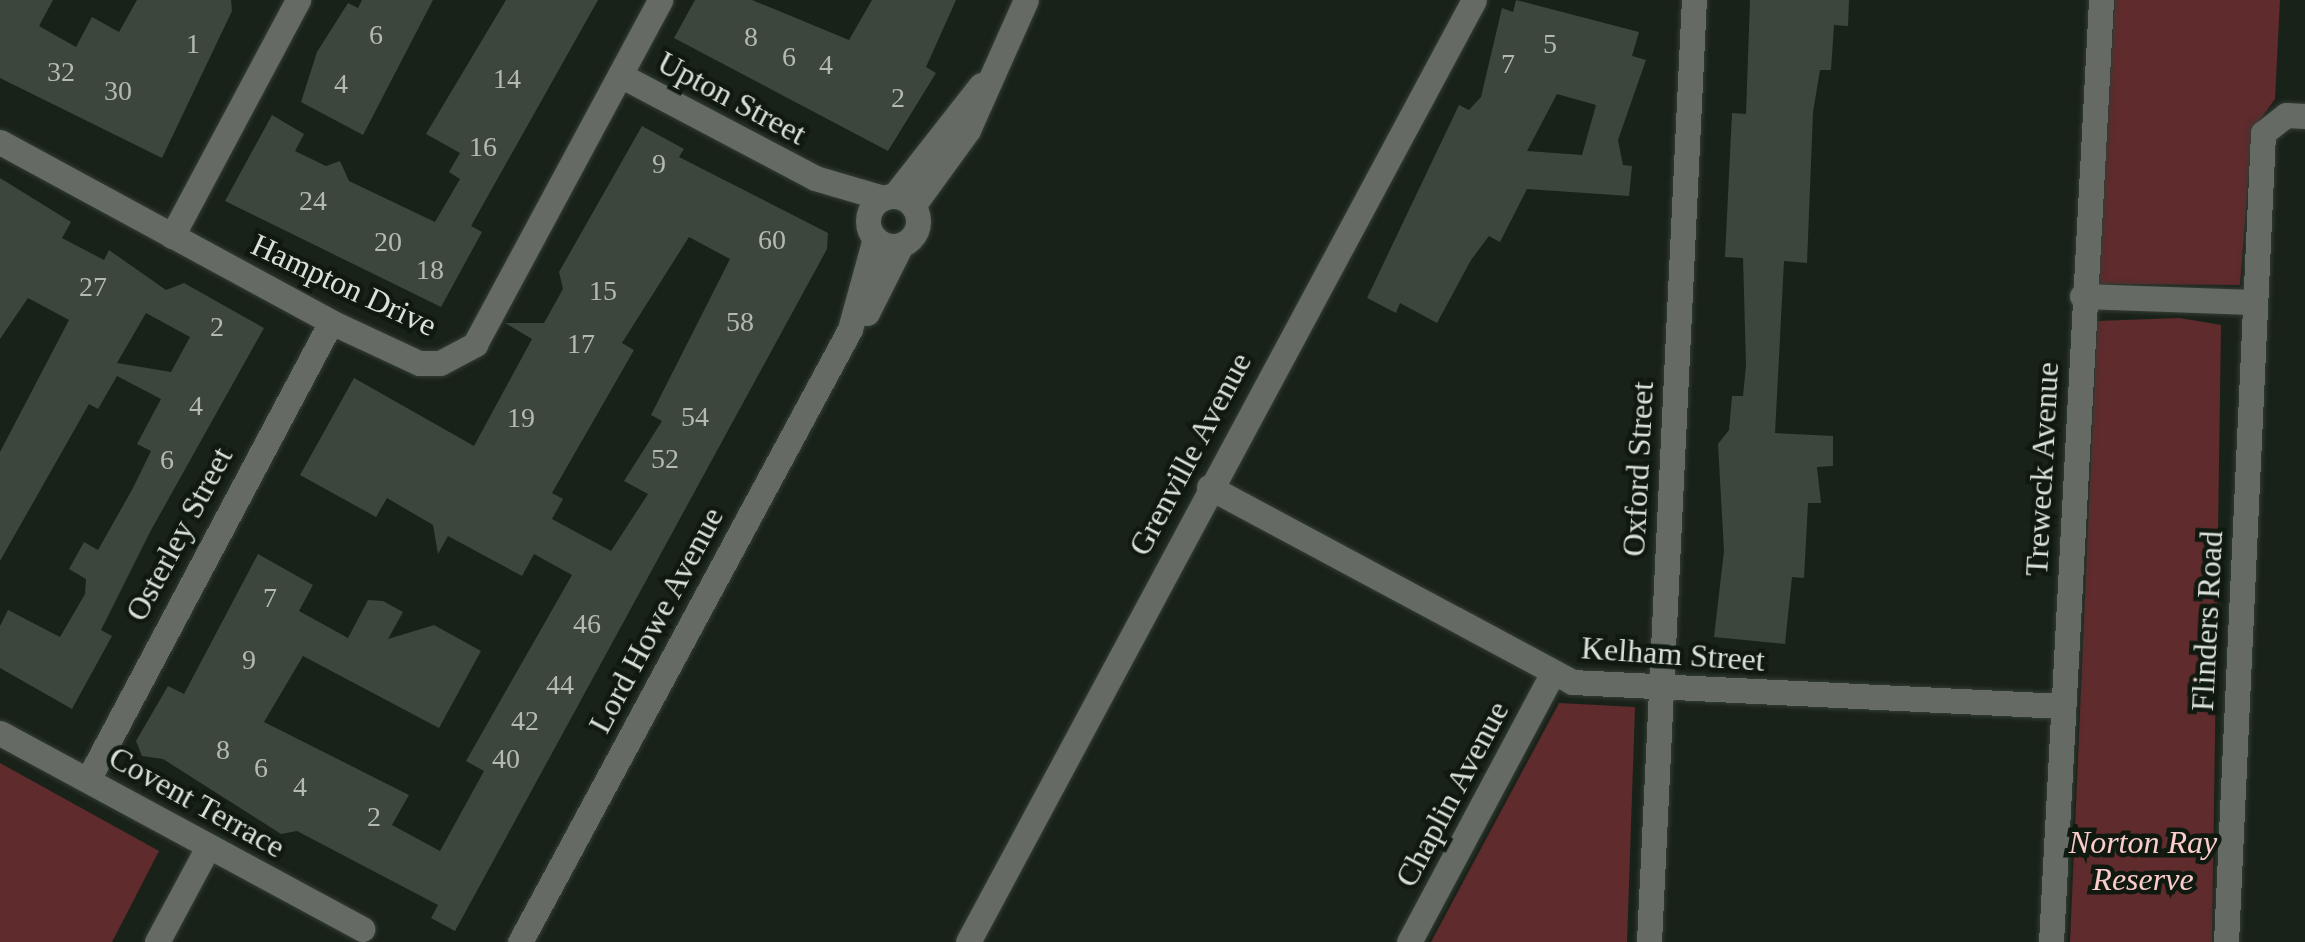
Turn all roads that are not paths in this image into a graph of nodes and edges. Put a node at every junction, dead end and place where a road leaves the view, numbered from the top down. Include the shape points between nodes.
1 (298, 0) edge
2 (660, 0) edge
3 (1026, 0) edge
4 (1474, 0) edge
5 (1694, 0) edge
6 (2101, 0) edge
7 (620, 75) junction
8 (2305, 116) edge
9 (0, 142) edge
10 (815, 178) junction
11 (896, 200) junction
12 (871, 230) junction
13 (172, 236) junction
14 (901, 244) junction
15 (2082, 296) junction
16 (2254, 302) junction
17 (332, 322) junction
18 (850, 329) junction
19 (1208, 487) junction
20 (1551, 676) junction
21 (1660, 688) junction
22 (2063, 706) junction
23 (0, 733) edge
24 (89, 778) junction
25 (208, 848) junction
26 (362, 929) dead end
27 (156, 942) edge
28 (520, 942) edge
29 (968, 942) edge
30 (1410, 942) edge
31 (1649, 942) edge
32 (2051, 942) edge
33 (2226, 942) edge

1 - 13 street
2 - 7 street, Hampton Drive
3 - 11 street via 981,85
4 - 19 street, Grenville Avenue
5 - 21 street, Oxford Street
6 - 15 street, Treweck Avenue
7 - 10 street, Upton Street
7 - 17 street, Hampton Drive via 460,358 418,363
8 - 16 street, Flinders Road via 2286,115 2263,133
9 - 13 street, Hampton Drive
10 - 11 street, Upton Street
10 - 12 street, Upton Street
11 - 12 street, Lord Howe Avenue
11 - 14 street, Lord Howe Avenue via 917,228
12 - 14 street
12 - 18 street, Lord Howe Avenue
13 - 17 street, Hampton Drive
14 - 18 street, Lord Howe Avenue
15 - 16 street
15 - 22 street, Treweck Avenue
16 - 33 street, Flinders Road
17 - 24 street, Osterley Street
18 - 28 street, Lord Howe Avenue
19 - 20 street, Kelham Street
19 - 29 street, Grenville Avenue
20 - 21 street, Kelham Street
20 - 30 street, Chaplin Avenue
21 - 22 street, Kelham Street
21 - 31 street, Oxford Street
22 - 32 street, Treweck Avenue
23 - 24 street, Covent Terrace
24 - 25 street, Covent Terrace
25 - 26 street, Covent Terrace
25 - 27 street

